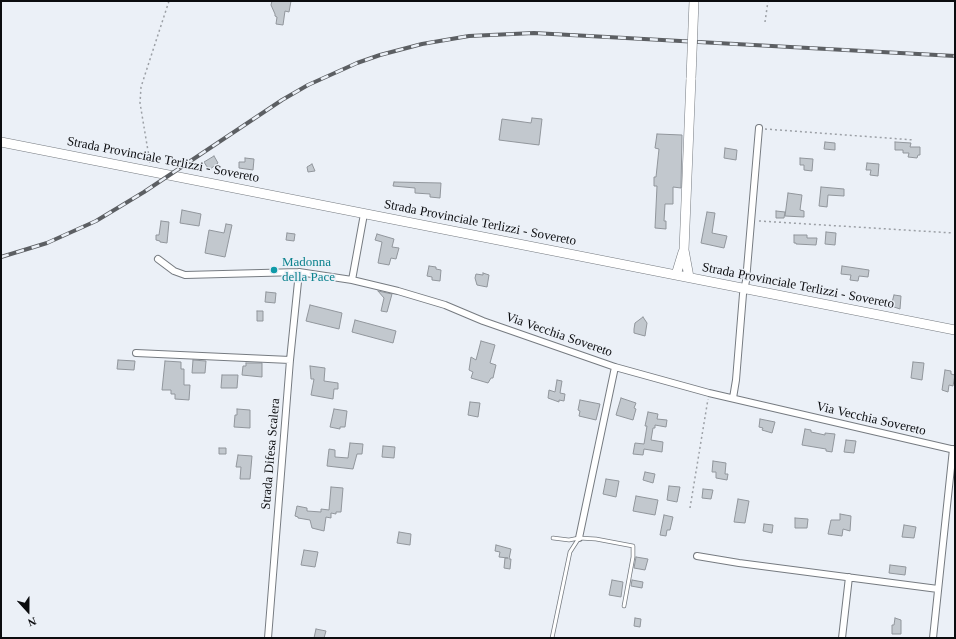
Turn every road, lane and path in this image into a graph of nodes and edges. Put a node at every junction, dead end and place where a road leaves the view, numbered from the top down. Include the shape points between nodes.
1 (169, 1) edge
2 (694, 1) edge
3 (768, 1) edge
4 (765, 22) dead end
5 (759, 128) joint
6 (914, 140) dead end
7 (1, 142) edge
8 (151, 171) junction
9 (364, 214) junction
10 (751, 221) junction
11 (953, 233) dead end
12 (684, 250) junction
13 (158, 259) dead end
14 (299, 272) junction
15 (676, 275) junction
16 (689, 277) junction
17 (352, 280) junction
18 (744, 288) junction
19 (955, 330) edge
20 (136, 353) dead end
21 (290, 360) junction
22 (615, 367) junction
23 (709, 393) junction
24 (732, 398) junction
25 (954, 450) edge
26 (690, 508) dead end
27 (553, 538) dead end
28 (579, 538) junction
29 (698, 556) dead end
30 (849, 577) junction
31 (938, 589) junction
32 (624, 606) dead end
33 (268, 638) edge
34 (552, 638) edge
35 (842, 638) edge
36 (933, 638) edge

1 - 8 path via 141,87 140,103
2 - 12 street, bridge
3 - 4 path
5 - 6 path
5 - 10 street
7 - 8 street, Strada Provinciale Terlizzi - Sovereto
8 - 9 street, Strada Provinciale Terlizzi - Sovereto
9 - 15 street, Strada Provinciale Terlizzi - Sovereto
9 - 17 street
10 - 11 path
10 - 18 street
12 - 15 street
12 - 16 street
13 - 14 street, Via Vecchia Sovereto via 185,275
14 - 17 street, Via Vecchia Sovereto
14 - 21 street, Strada Difesa Scalera
15 - 16 street, Strada Provinciale Terlizzi - Sovereto
16 - 18 street, Strada Provinciale Terlizzi - Sovereto
17 - 22 street, Via Vecchia Sovereto via 445,305 483,321
18 - 19 street, Strada Provinciale Terlizzi - Sovereto
18 - 24 street via 736,380
20 - 21 street
21 - 33 street, Strada Difesa Scalera
22 - 23 street, Via Vecchia Sovereto
22 - 28 street
23 - 24 street, Via Vecchia Sovereto
23 - 26 path
24 - 25 street, Via Vecchia Sovereto
25 - 31 street
27 - 28 lane
28 - 32 lane via 633,546
28 - 34 lane via 570,552
29 - 30 street
30 - 31 street
30 - 35 street
31 - 36 street

